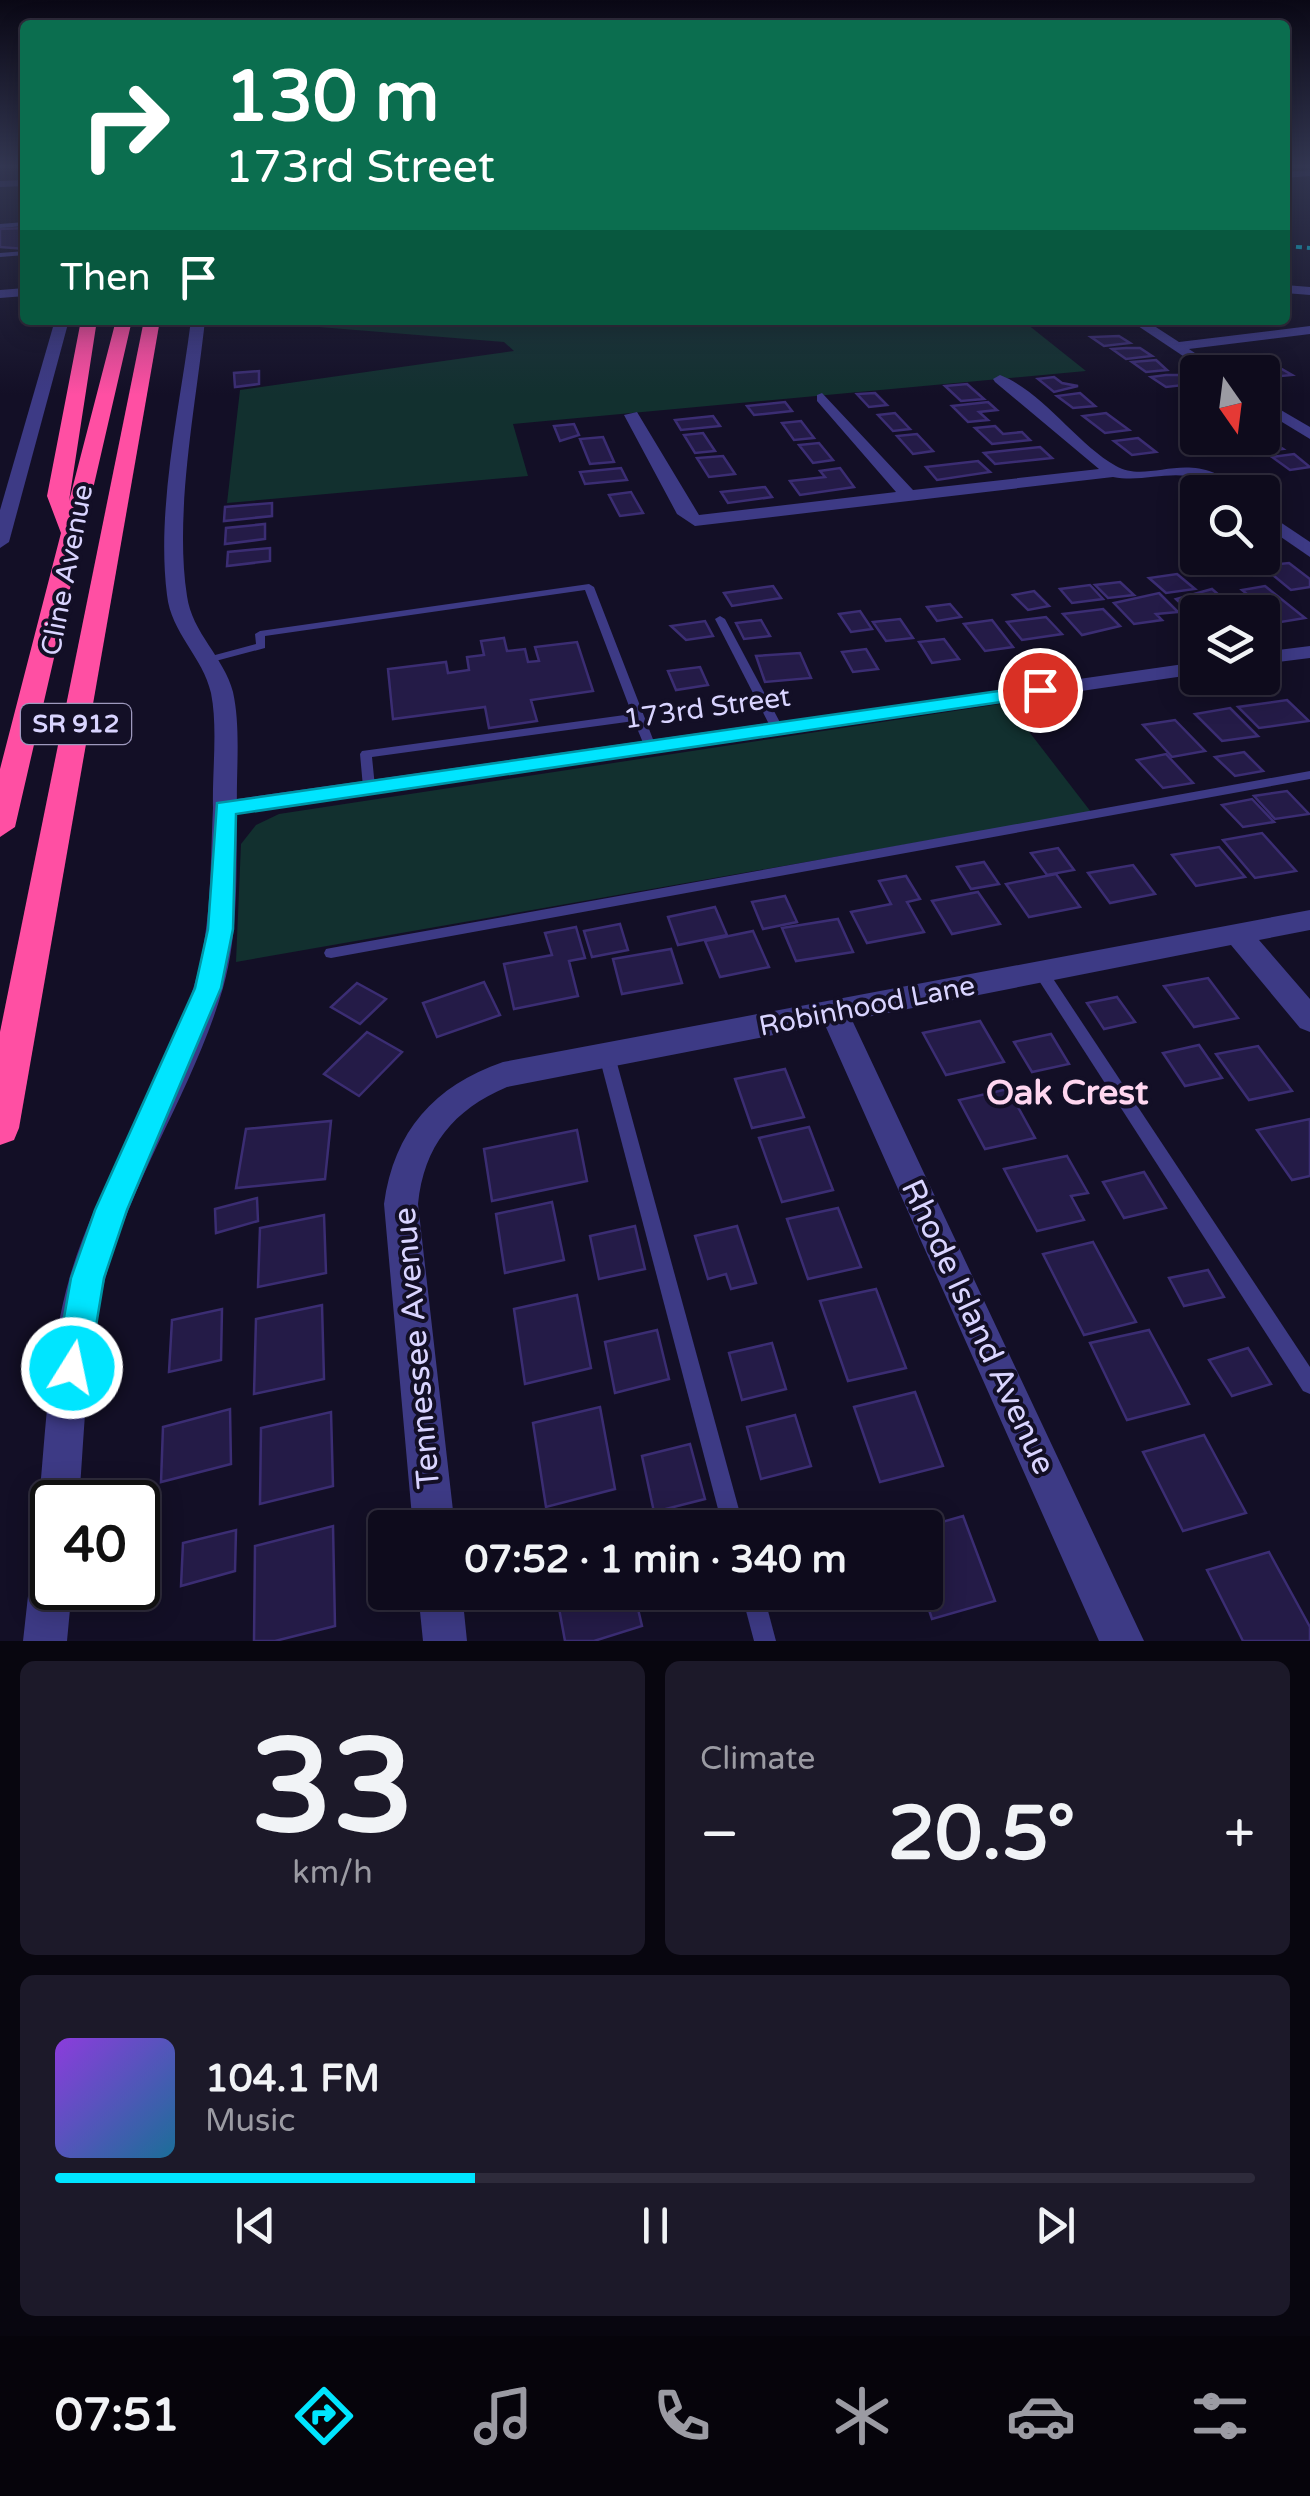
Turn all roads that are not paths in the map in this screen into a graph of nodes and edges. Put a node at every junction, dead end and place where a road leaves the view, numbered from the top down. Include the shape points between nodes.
1 (61, 325) edge
2 (89, 325) edge
3 (123, 325) edge
4 (151, 325) edge
5 (197, 325) edge
6 (1144, 325) edge
7 (1310, 330) edge
8 (1176, 346) junction
9 (1190, 355) edge
10 (1000, 379) dead end
11 (822, 398) dead end
12 (632, 415) dead end
13 (1280, 415) edge
14 (1310, 434) edge
15 (1113, 472) junction
16 (20, 474) junction
17 (1206, 475) edge
18 (0, 476) edge
19 (910, 498) junction
20 (1280, 529) edge
21 (72, 534) junction
22 (0, 542) edge
23 (1310, 551) edge
24 (720, 618) dead end
25 (1310, 652) edge
26 (1280, 656) edge
27 (208, 660) junction
28 (1180, 671) edge
29 (638, 717) junction
30 (777, 728) junction
31 (650, 747) junction
32 (1310, 774) edge
33 (369, 787) junction
34 (224, 808) junction
35 (0, 826) edge
36 (1310, 920) edge
37 (1238, 934) junction
38 (331, 953) dead end
39 (1041, 972) junction
40 (834, 1013) junction
41 (1310, 1020) edge
42 (608, 1056) junction
43 (434, 1117) joint
44 (0, 1128) edge
45 (1310, 1384) edge
46 (61, 1480) edge
47 (432, 1510) edge
48 (729, 1510) edge
49 (49, 1610) edge
50 (442, 1610) edge
51 (757, 1610) edge
52 (46, 1641) edge
53 (446, 1641) edge
54 (765, 1641) edge
55 (1122, 1641) edge

1 - 16 street
2 - 21 highway via 57,496
3 - 21 highway, Cline Avenue / SR 912
4 - 44 highway, Cline Avenue / SR 912
5 - 27 street via 172,546 177,600
6 - 8 street
7 - 8 street
8 - 9 street
10 - 15 street
11 - 19 street
12 - 19 street via 695,521
13 - 14 street
15 - 17 street
15 - 19 street
16 - 18 street
16 - 22 street
20 - 23 street
21 - 35 highway, Cline Avenue / SR 912
24 - 30 lane
25 - 26 street
27 - 29 lane via 260,646 260,634 589,587
27 - 34 street via 222,694
28 - 30 street, 173rd Street
29 - 31 lane
29 - 33 lane via 366,754
30 - 31 street, 173rd Street
31 - 33 street, 173rd Street
32 - 38 lane
33 - 34 street, 173rd Street
34 - 46 street via 220,929 208,988 88,1278
36 - 37 street, Robinhood Lane
37 - 39 street, Robinhood Lane
37 - 41 street
39 - 40 street, Robinhood Lane
39 - 45 lane
40 - 42 street, Robinhood Lane
40 - 55 street, Rhode Island Avenue
42 - 43 street, Robinhood Lane via 504,1075 474,1086
42 - 48 lane
43 - 47 street, Tennessee Avenue via 402,1174 401,1204
49 - 52 street
50 - 53 street
51 - 54 lane

